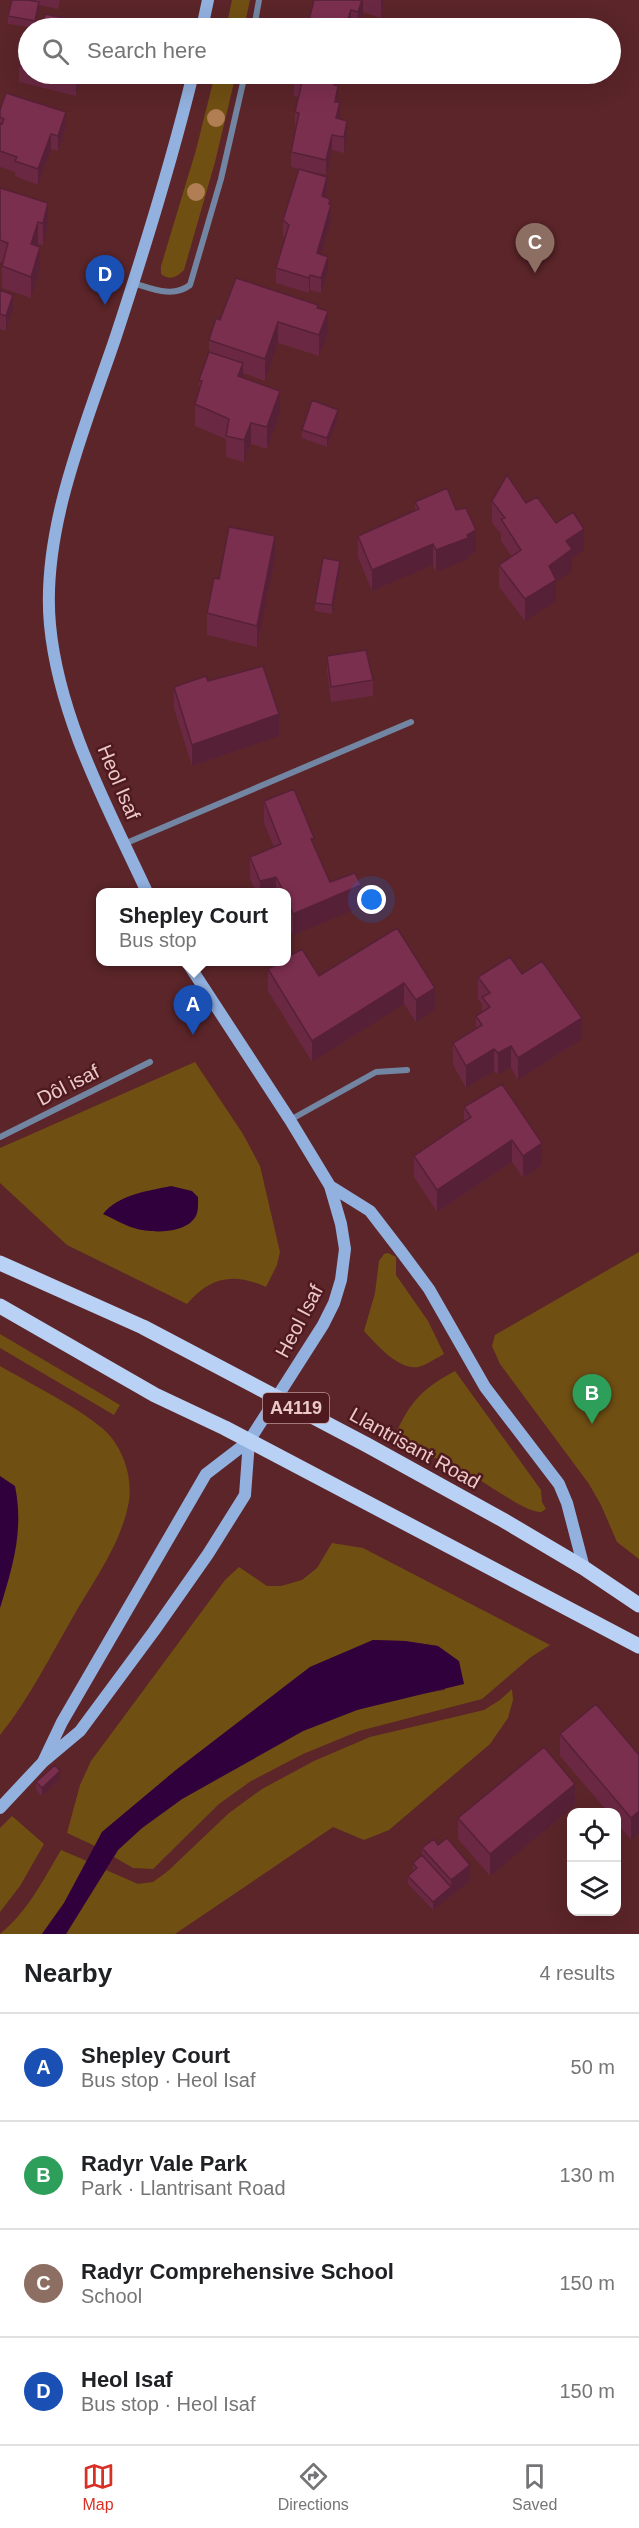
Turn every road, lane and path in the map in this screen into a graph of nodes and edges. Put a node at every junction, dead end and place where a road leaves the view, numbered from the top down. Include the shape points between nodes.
1 (208, 0) edge
2 (259, 0) edge
3 (204, 18) edge
4 (256, 18) edge
5 (190, 84) edge
6 (243, 84) edge
7 (133, 283) junction
8 (411, 722) dead end
9 (124, 844) junction
10 (145, 888) edge
11 (191, 966) edge
12 (150, 1062) dead end
13 (407, 1070) dead end
14 (290, 1120) junction
15 (0, 1137) edge
16 (330, 1186) junction
17 (0, 1263) edge
18 (0, 1306) edge
19 (277, 1398) junction
20 (249, 1441) junction
21 (584, 1568) junction
22 (639, 1605) edge
23 (639, 1647) edge
24 (43, 1762) junction
25 (0, 1808) edge

1 - 3 main road
2 - 4 street
5 - 7 main road, Heol Isaf via 161,197
6 - 7 street via 221,179 190,285 166,292
7 - 9 main road, Heol Isaf via 69,482 48,578 50,627 60,678 89,766
8 - 9 street, Heol Isaf
9 - 10 main road, Heol Isaf
11 - 14 main road, Heol Isaf
12 - 15 street, Dôl isaf
13 - 14 street via 376,1072
14 - 16 main road, Heol Isaf
16 - 19 main road, Heol Isaf via 345,1249 341,1280 323,1325
16 - 21 main road via 370,1211 400,1250 429,1289 485,1387 559,1484
17 - 19 main road, Llantrisant Road / A4119 via 143,1327
18 - 20 main road, A4119 via 155,1395
19 - 20 main road, Heol Isaf
19 - 21 main road, Llantrisant Road / A4119
20 - 23 main road, A4119
20 - 24 main road via 206,1474 62,1722
20 - 24 main road via 245,1495 208,1554 80,1731
21 - 22 main road, Llantrisant Road / A4119
24 - 25 main road

